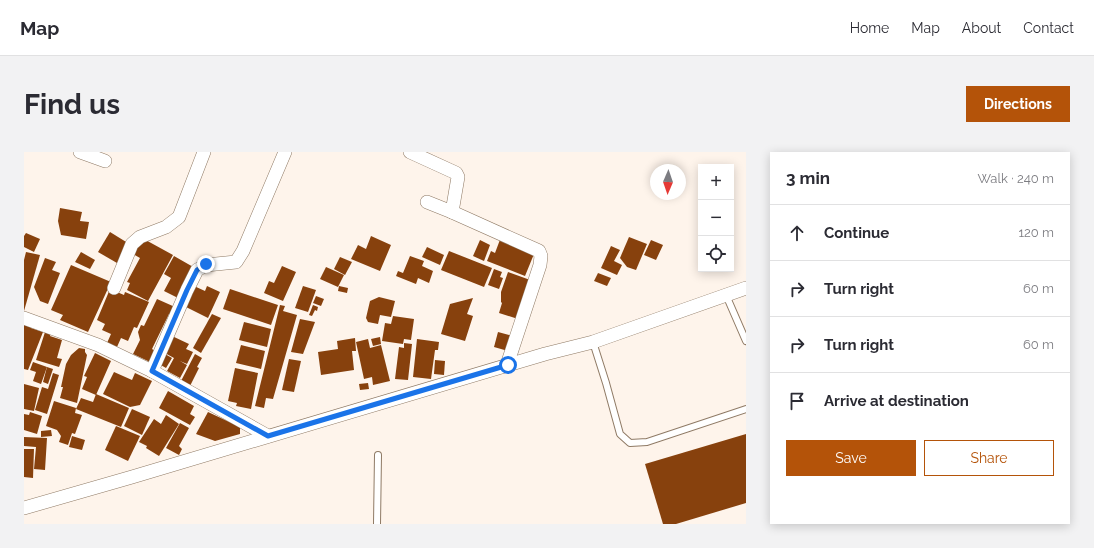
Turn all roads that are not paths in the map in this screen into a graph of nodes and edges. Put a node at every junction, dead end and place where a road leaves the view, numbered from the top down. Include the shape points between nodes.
1 (80, 152) edge
2 (204, 152) edge
3 (285, 152) edge
4 (410, 152) edge
5 (105, 161) dead end
6 (427, 202) dead end
7 (452, 212) junction
8 (114, 288) dead end
9 (746, 288) edge
10 (726, 295) junction
11 (24, 318) edge
12 (746, 341) edge
13 (593, 342) junction
14 (508, 365) junction
15 (152, 371) junction
16 (746, 409) edge
17 (268, 436) junction
18 (378, 456) dead end
19 (24, 508) edge
20 (377, 524) edge

1 - 5 street
2 - 8 street via 179,217 166,227 140,237 132,244
3 - 15 street via 243,251 236,262 206,264 197,270
4 - 7 street via 456,173 458,177
6 - 7 street
7 - 14 street via 540,251 540,265
9 - 10 street
10 - 12 lane
10 - 13 street
11 - 15 street via 98,345
13 - 14 street
13 - 16 lane via 620,434 630,443 647,442
14 - 17 street
15 - 17 street
17 - 19 street
18 - 20 lane

